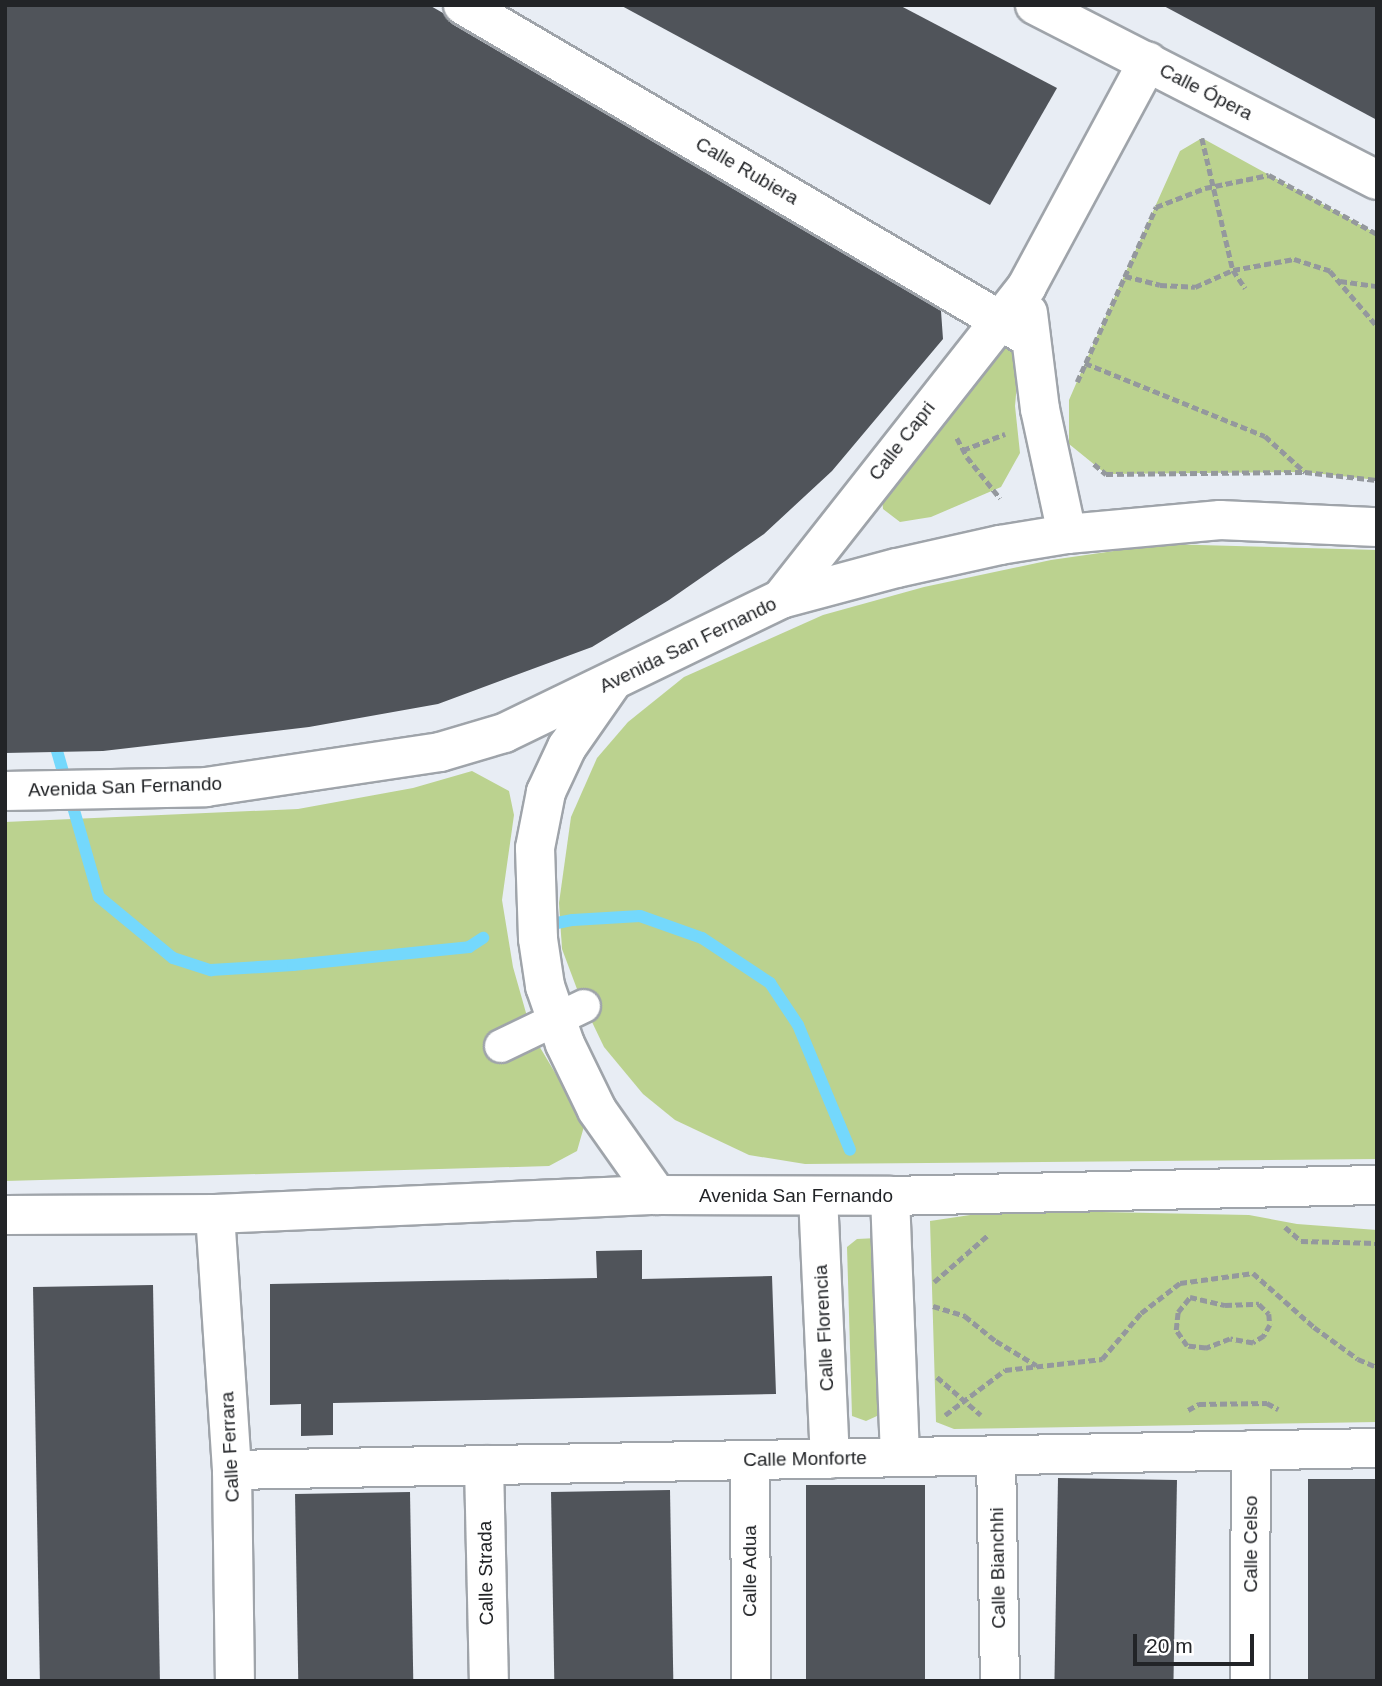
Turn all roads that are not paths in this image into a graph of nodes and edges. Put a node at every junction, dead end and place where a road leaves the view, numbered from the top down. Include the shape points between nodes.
1 (464, 5) edge
2 (1035, 5) edge
3 (1148, 61) junction
4 (1377, 180) edge
5 (1015, 328) junction
6 (1377, 527) edge
7 (1067, 534) junction
8 (782, 600) junction
9 (612, 682) junction
10 (5, 792) edge
11 (570, 1012) junction
12 (501, 1046) dead end
13 (1377, 1185) edge
14 (657, 1195) junction
15 (818, 1196) junction
16 (890, 1196) junction
17 (215, 1214) junction
18 (5, 1215) edge
19 (993, 1438) junction
20 (1377, 1448) edge
21 (1251, 1450) junction
22 (900, 1456) junction
23 (831, 1459) junction
24 (750, 1460) junction
25 (484, 1465) junction
26 (232, 1471) junction
27 (235, 1681) edge
28 (489, 1681) edge
29 (751, 1681) edge
30 (1000, 1681) edge
31 (1250, 1681) edge

1 - 5 street, Calle Rubiera
2 - 3 street, Calle Ópera
3 - 4 street, Calle Ópera
3 - 5 street via 1027,286
5 - 7 street via 1040,409
5 - 8 street, Calle Capri
6 - 7 street, Avenida San Fernando via 1220,520
7 - 8 street, Avenida San Fernando via 923,562
8 - 9 street, Avenida San Fernando
9 - 10 street, Avenida San Fernando via 505,733 440,752 206,787
9 - 11 street via 567,747 546,792 535,848 538,939 545,986
11 - 12 street
11 - 14 street via 565,1044 597,1110
13 - 16 street, Avenida San Fernando
14 - 15 street, Avenida San Fernando
14 - 17 street, Avenida San Fernando
15 - 16 street, Avenida San Fernando
15 - 23 street, Calle Florencia
16 - 22 street
17 - 18 street, Avenida San Fernando
17 - 26 street, Calle Ferrara
19 - 21 street, Calle Monforte
19 - 22 street, Calle Monforte
19 - 30 street, Calle Bianchhi
20 - 21 street, Calle Monforte
21 - 31 street, Calle Celso
22 - 23 street, Calle Monforte
23 - 24 street, Calle Monforte
24 - 25 street, Calle Monforte
24 - 29 street, Calle Adua
25 - 26 street, Calle Monforte
25 - 28 street, Calle Strada
26 - 27 street, Calle Ferrara

